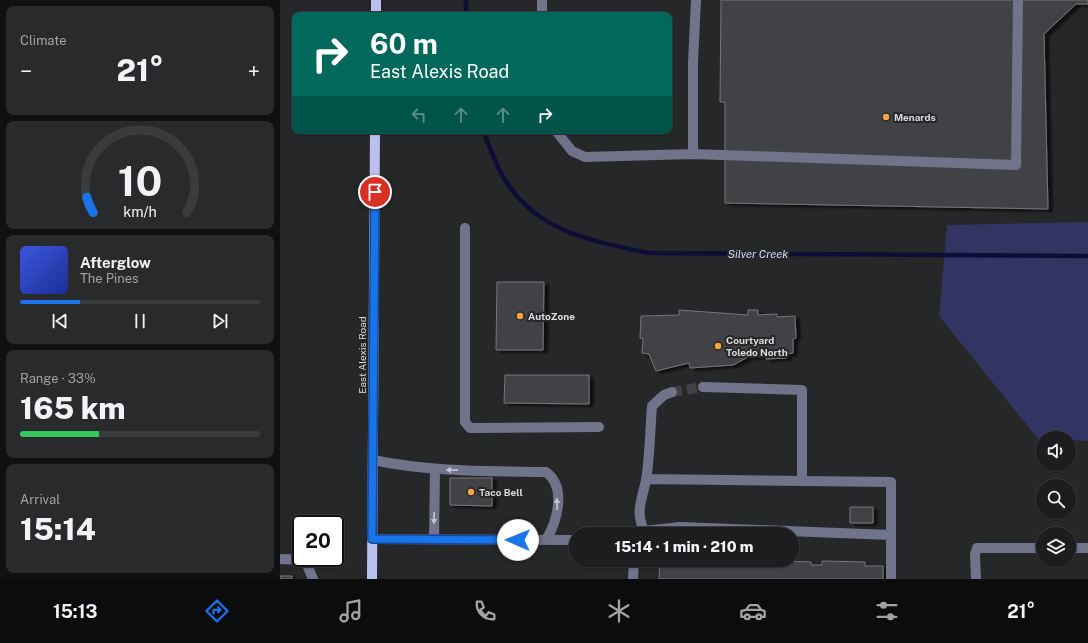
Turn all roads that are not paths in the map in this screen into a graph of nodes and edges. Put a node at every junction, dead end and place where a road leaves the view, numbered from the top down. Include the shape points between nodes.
1 (376, 0) edge
2 (542, 0) edge
3 (696, 0) edge
4 (1018, 0) edge
5 (376, 12) edge
6 (542, 12) edge
7 (375, 134) edge
8 (558, 134) edge
9 (693, 154) junction
10 (465, 228) dead end
11 (703, 387) tunnel mouth
12 (672, 392) tunnel mouth
13 (599, 427) dead end
14 (373, 460) junction
15 (435, 470) junction
16 (646, 480) junction
17 (802, 481) junction
18 (642, 527) edge
19 (799, 532) edge
20 (891, 535) junction
21 (372, 539) junction
22 (434, 539) junction
23 (546, 540) junction
24 (569, 540) edge
25 (1036, 548) edge
26 (1076, 548) edge
27 (1088, 548) edge
28 (280, 559) edge
29 (634, 567) edge
30 (313, 579) edge
31 (372, 579) edge
32 (633, 579) edge
33 (891, 579) edge
34 (976, 579) edge

1 - 5 main road
2 - 6 lane
3 - 9 lane
4 - 9 lane via 1016,165
7 - 14 main road, East Alexis Road
8 - 9 lane via 572,151 585,157
10 - 13 lane via 465,422 470,428
11 - 17 lane via 802,390
12 - 16 lane via 664,395 652,406
14 - 15 lane
14 - 21 main road, East Alexis Road
15 -> 22 lane
23 -> 15 lane via 557,515 557,487 553,477 546,472
16 - 17 lane
16 - 18 lane via 640,501 639,518
17 - 20 lane via 891,482
19 - 20 lane
20 - 33 lane
21 - 22 lane
21 - 31 main road, East Alexis Road
22 - 23 lane
23 - 24 lane
25 - 34 lane via 977,548
26 - 27 lane
28 - 30 lane via 305,560
29 - 32 lane

